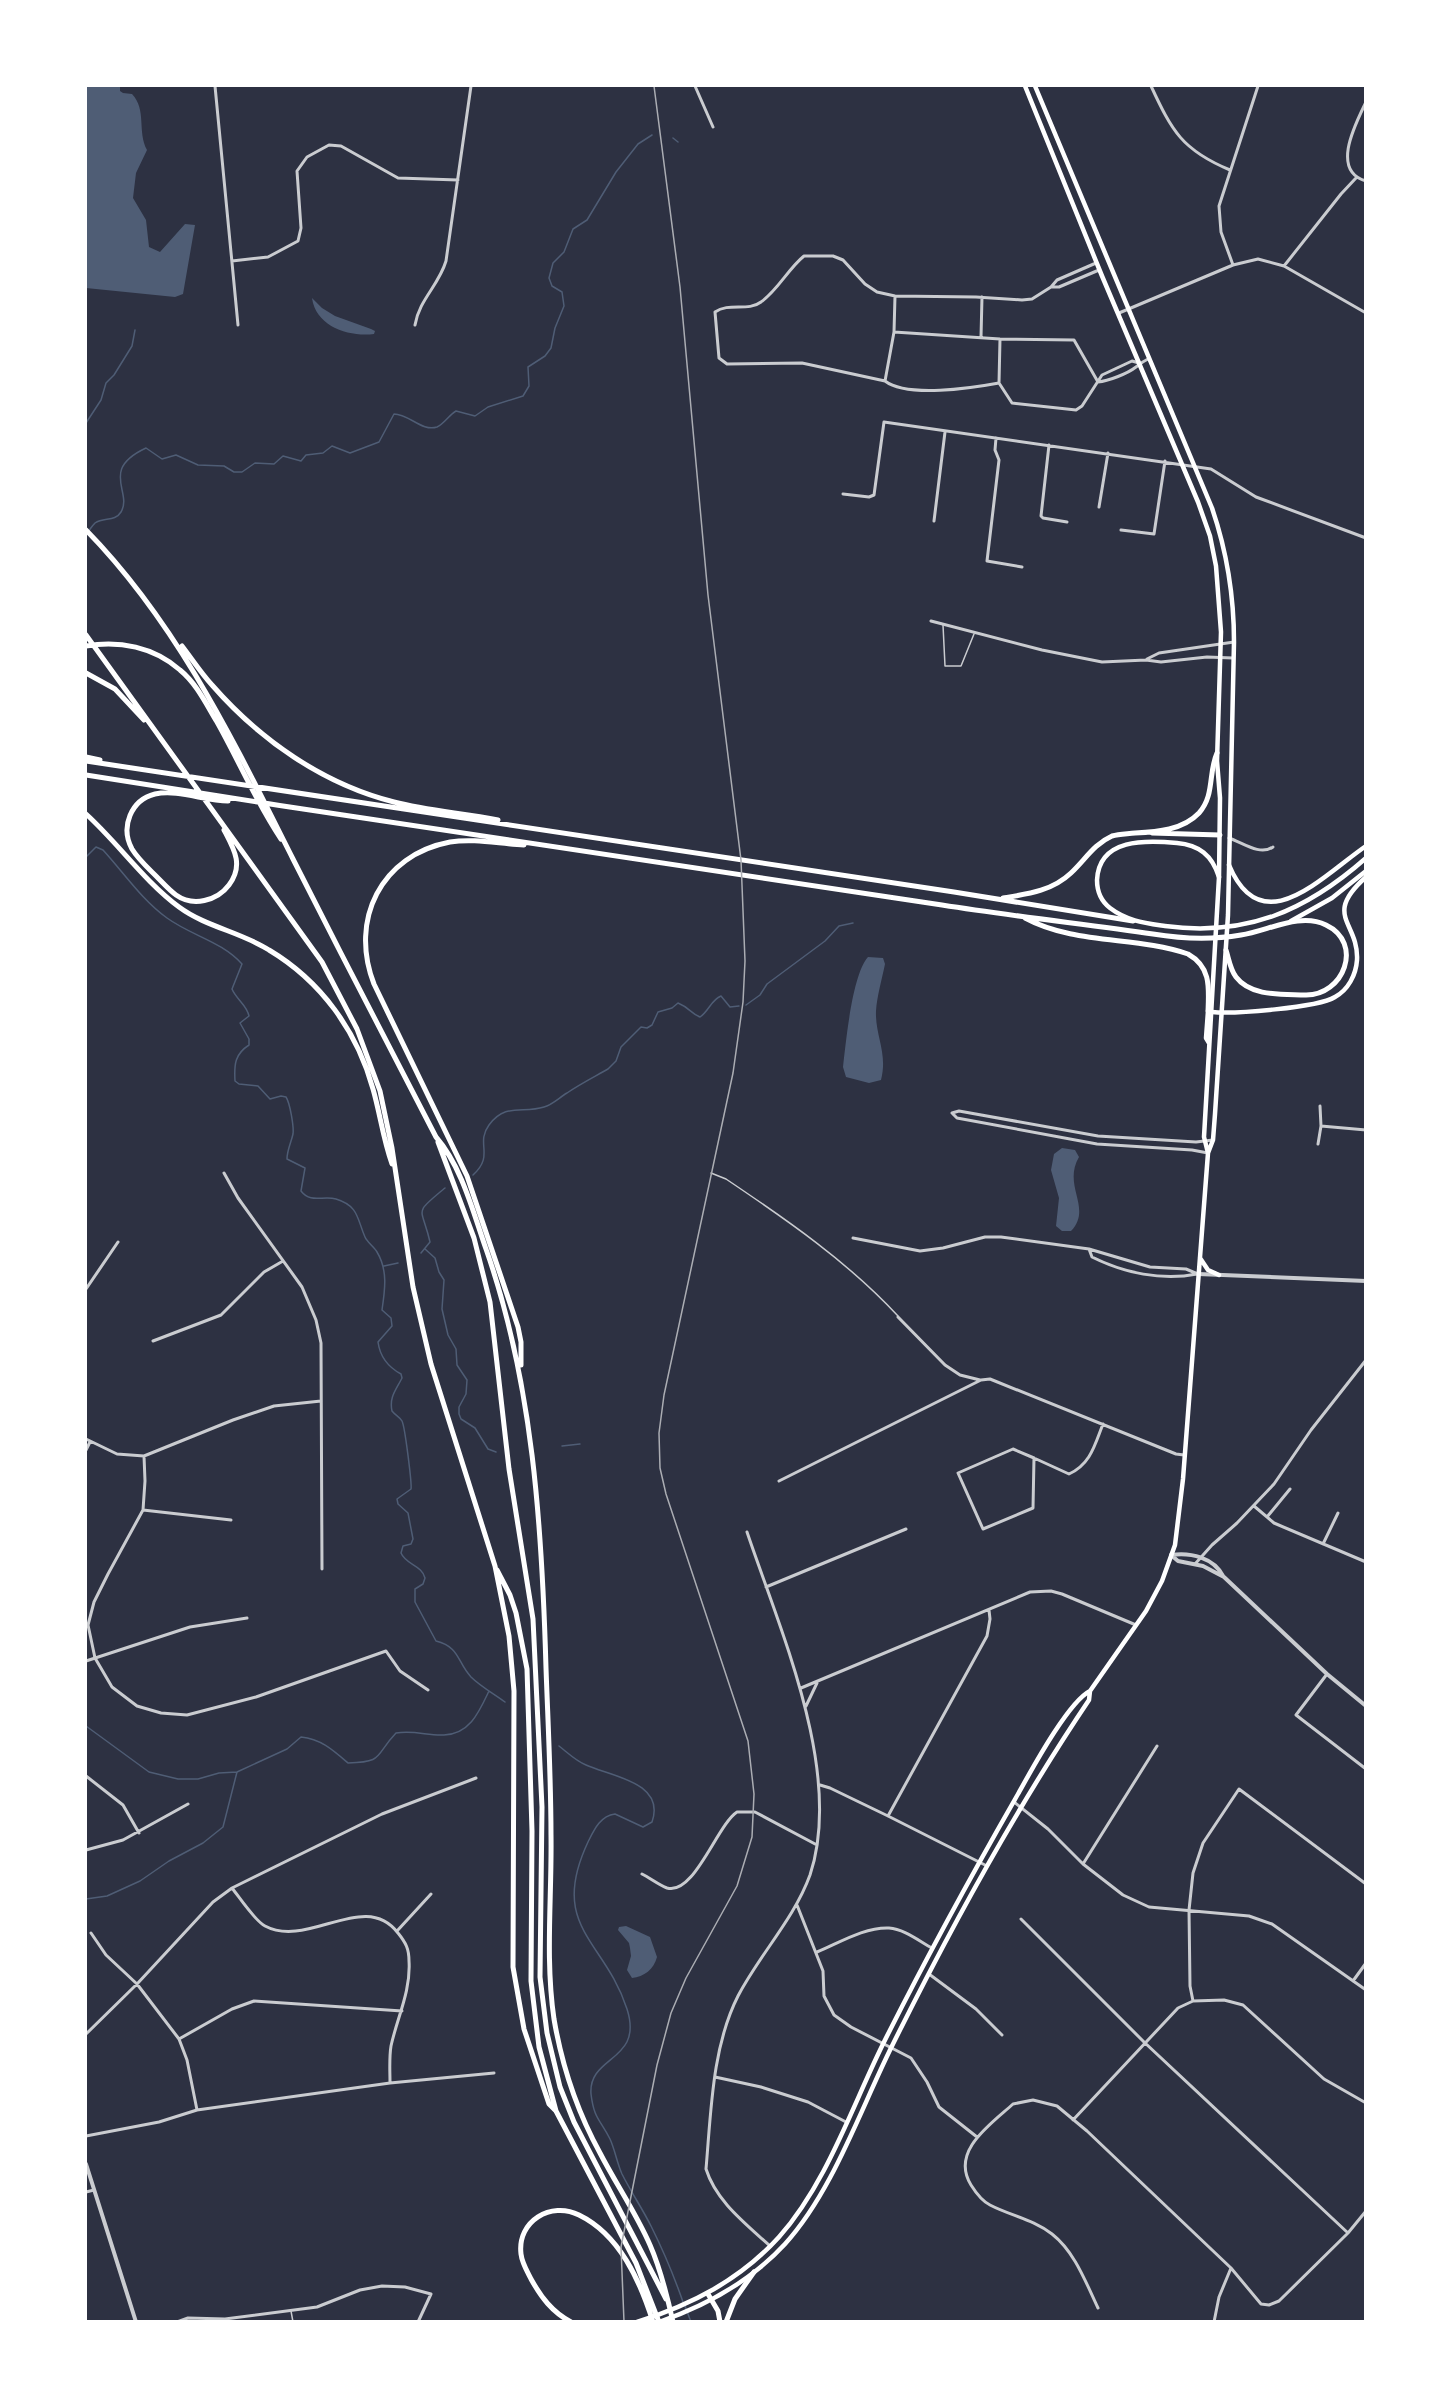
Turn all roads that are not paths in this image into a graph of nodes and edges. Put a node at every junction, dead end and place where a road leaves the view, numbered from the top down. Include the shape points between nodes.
1 (215, 86) edge
2 (471, 86) edge
3 (695, 86) edge
4 (1025, 86) edge
5 (1035, 86) edge
6 (1151, 86) edge
7 (1258, 86) edge
8 (1365, 102) edge
9 (713, 127) dead end
10 (1230, 170) junction
11 (1356, 178) junction
12 (458, 180) junction
13 (1365, 181) edge
14 (232, 261) junction
15 (1096, 263) junction
16 (1233, 265) junction
17 (1284, 266) junction
18 (1099, 270) junction
19 (1051, 287) junction
20 (895, 296) junction
21 (982, 297) junction
22 (1127, 309) junction
23 (1365, 313) edge
24 (1118, 314) junction
25 (238, 325) dead end
26 (415, 325) dead end
27 (894, 332) junction
28 (981, 337) junction
29 (1000, 339) junction
30 (1148, 359) junction
31 (1139, 363) junction
32 (885, 381) junction
33 (1098, 382) junction
34 (999, 383) junction
35 (945, 432) junction
36 (996, 438) junction
37 (1049, 445) junction
38 (1108, 453) junction
39 (1165, 461) junction
40 (1183, 465) junction
41 (1195, 468) junction
42 (843, 494) dead end
43 (1099, 507) dead end
44 (934, 521) dead end
45 (1067, 522) dead end
46 (86, 530) edge
47 (1121, 530) dead end
48 (1365, 538) edge
49 (1023, 567) dead end
50 (160, 618) junction
51 (931, 621) dead end
52 (943, 624) junction
53 (974, 632) junction
54 (86, 635) edge
55 (1234, 642) junction
56 (1221, 644) junction
57 (86, 646) edge
58 (1220, 657) junction
59 (1233, 658) junction
60 (1146, 660) junction
61 (86, 673) edge
62 (164, 743) junction
63 (1217, 753) junction
64 (86, 759) edge
65 (86, 775) edge
66 (247, 801) junction
67 (214, 812) junction
68 (86, 814) edge
69 (561, 832) junction
70 (1149, 832) junction
71 (1220, 835) junction
72 (1229, 838) junction
73 (1365, 846) edge
74 (1273, 847) dead end
75 (559, 848) junction
76 (291, 856) junction
77 (1365, 858) edge
78 (1229, 865) junction
79 (1365, 871) edge
80 (1219, 877) junction
81 (1365, 877) edge
82 (997, 899) junction
83 (1021, 916) junction
84 (1133, 921) junction
85 (1289, 922) junction
86 (1226, 950) junction
87 (1210, 1011) junction
88 (1222, 1013) junction
89 (1320, 1106) dead end
90 (1321, 1125) junction
91 (1365, 1130) edge
92 (436, 1137) junction
93 (1213, 1140) junction
94 (1205, 1141) junction
95 (1318, 1144) dead end
96 (1208, 1153) junction
97 (224, 1173) dead end
98 (711, 1173) dead end
99 (397, 1178) junction
100 (853, 1238) dead end
101 (118, 1242) dead end
102 (1089, 1249) junction
103 (1200, 1257) junction
104 (283, 1261) junction
105 (1198, 1274) junction
106 (1219, 1275) junction
107 (1365, 1281) edge
108 (86, 1289) edge
109 (898, 1317) joint
110 (153, 1341) dead end
111 (1365, 1361) edge
112 (521, 1376) junction
113 (981, 1380) junction
114 (321, 1401) junction
115 (1103, 1424) junction
116 (86, 1439) edge
117 (90, 1442) junction
118 (86, 1450) edge
119 (1185, 1455) junction
120 (144, 1456) junction
121 (1034, 1458) junction
122 (778, 1481) dead end
123 (1290, 1489) dead end
124 (1254, 1506) junction
125 (143, 1510) junction
126 (1338, 1513) dead end
127 (1267, 1517) junction
128 (231, 1520) dead end
129 (906, 1529) dead end
130 (747, 1532) dead end
131 (1323, 1544) junction
132 (1172, 1555) junction
133 (1201, 1557) junction
134 (1365, 1562) edge
135 (1195, 1564) junction
136 (495, 1566) junction
137 (322, 1569) dead end
138 (1224, 1577) junction
139 (766, 1587) junction
140 (989, 1609) junction
141 (247, 1618) dead end
142 (1137, 1625) junction
143 (95, 1658) junction
144 (86, 1661) edge
145 (1327, 1674) junction
146 (818, 1681) junction
147 (801, 1688) junction
148 (428, 1690) dead end
149 (1090, 1691) junction
150 (1365, 1706) edge
151 (805, 1708) junction
152 (1157, 1746) dead end
153 (1365, 1770) edge
154 (86, 1776) edge
155 (476, 1778) dead end
156 (820, 1785) junction
157 (1014, 1802) junction
158 (188, 1804) dead end
159 (1021, 1807) junction
160 (888, 1816) junction
161 (139, 1833) junction
162 (817, 1845) junction
163 (86, 1850) edge
164 (979, 1862) junction
165 (1083, 1864) junction
166 (987, 1866) junction
167 (642, 1874) dead end
168 (1365, 1884) edge
169 (232, 1888) junction
170 (431, 1894) dead end
171 (797, 1904) junction
172 (1189, 1910) junction
173 (1021, 1919) dead end
174 (397, 1931) junction
175 (91, 1933) dead end
176 (933, 1948) junction
177 (817, 1953) junction
178 (1365, 1963) edge
179 (929, 1974) junction
180 (1353, 1981) junction
181 (137, 1984) junction
182 (1365, 1990) edge
183 (1193, 2001) junction
184 (402, 2011) junction
185 (86, 2034) edge
186 (1002, 2035) dead end
187 (178, 2039) junction
188 (1144, 2042) junction
189 (884, 2043) junction
190 (891, 2046) junction
191 (494, 2073) dead end
192 (715, 2078) junction
193 (390, 2083) junction
194 (1365, 2103) edge
195 (197, 2110) junction
196 (556, 2111) junction
197 (1073, 2120) junction
198 (846, 2122) junction
199 (86, 2136) edge
200 (977, 2137) junction
201 (86, 2164) edge
202 (94, 2190) junction
203 (86, 2192) edge
204 (1365, 2211) edge
205 (1348, 2233) junction
206 (770, 2246) junction
207 (1231, 2268) junction
208 (754, 2272) junction
209 (708, 2294) junction
210 (711, 2300) junction
211 (669, 2306) junction
212 (1098, 2308) dead end
213 (291, 2311) junction
214 (225, 2320) edge
215 (136, 2322) edge
216 (177, 2322) edge
217 (293, 2322) edge
218 (418, 2322) edge
219 (571, 2322) edge
220 (637, 2322) edge
221 (653, 2322) edge
222 (659, 2322) edge
223 (673, 2322) edge
224 (720, 2322) edge
225 (726, 2322) edge
226 (1214, 2322) edge

1 - 14 street
2 - 12 street
3 - 9 street
4 - 15 main road
5 - 22 main road
6 - 10 street via 1186,145 1205,160
7 - 10 street
8 - 11 street via 1347,154
10 - 16 street via 1219,215
11 - 13 street
11 - 17 street
12 - 14 street via 398,178 341,146 329,145 307,157 297,171 302,228 298,241 268,257
12 - 26 street via 447,261 419,307
14 - 25 street
15 - 18 main road
15 - 19 street via 1057,280
16 - 17 street via 1258,259
16 - 22 street
17 - 23 street
18 - 19 street
18 - 24 main road
19 - 21 street via 1032,299
20 - 21 street
20 - 27 street
20 - 32 street via 865,284 843,260 804,256 762,301 750,306 724,306 715,312 719,358 727,364 802,363
21 - 28 street
22 - 24 street
22 - 30 main road
24 - 31 main road
27 - 28 street
27 - 32 street
28 - 29 street
29 - 33 street via 1074,340
29 - 34 street
30 - 31 street
30 - 41 main road
31 - 33 street via 1136,368
31 - 33 street via 1132,361 1102,375
31 - 40 main road
32 - 34 street via 907,390 966,389
33 - 34 street via 1082,406 1072,410 1012,403
35 - 36 street
35 - 42 street via 884,422 874,495
35 - 44 street
36 - 37 street
36 - 49 street via 999,460 987,561
37 - 38 street
37 - 45 street via 1041,516
38 - 39 street
38 - 43 street
39 - 40 street
39 - 47 street via 1154,534
40 - 41 street
40 - 56 main road via 1213,551 1219,583
41 - 48 street via 1214,470 1256,497
41 - 55 main road via 1223,544 1232,594
46 - 50 highway
50 - 69 highway via 227,701 264,735 317,771 394,802
50 - 76 highway via 207,693
51 - 52 street
52 - 53 street
52 - 53 lane via 945,666 961,666
53 - 60 street via 1080,659
54 - 62 highway
55 - 56 street
55 - 59 main road
56 - 58 main road
56 - 60 street via 1160,653
57 - 76 highway via 135,646 180,670 199,691
58 - 59 street
58 - 60 street
58 - 63 main road
59 - 72 main road
61 - 62 highway via 120,693
62 - 67 highway
63 - 70 highway via 1210,793 1201,810 1182,825
63 - 71 main road
64 - 69 highway
65 - 66 highway
66 - 67 highway via 160,793 145,798 132,810 127,827 131,847 183,899 203,901 219,895 236,872 236,851
66 - 75 highway
67 - 99 highway via 312,946 345,1004 380,1091
68 - 99 highway via 178,906 201,921 267,948 302,973 321,993 361,1055
69 - 82 highway
70 - 71 highway
70 - 82 highway via 1110,837 1052,886
71 - 72 main road
71 - 80 main road
72 - 74 street via 1259,850
72 - 78 main road
73 - 78 main road via 1305,890 1271,903 1246,894
75 - 83 highway
75 - 112 highway via 465,841 422,851 402,863 382,885 371,905 365,935 374,984 452,1141 479,1206 518,1327
76 - 92 highway
77 - 84 main road via 1314,898 1260,921 1202,929
78 - 86 main road
79 - 85 main road via 1332,898
80 - 84 main road via 1210,858 1190,845 1142,842 1116,847 1101,866 1098,890 1108,906
80 - 87 main road
81 - 88 main road via 1345,905 1345,922 1357,960 1344,991 1316,1004
82 - 84 highway
83 - 85 highway via 1193,939 1242,935
83 - 87 highway via 1035,924 1079,935 1188,954 1207,973
85 - 86 highway via 1324,924 1342,941 1344,968 1339,980 1327,990 1308,995 1253,990 1235,975
86 - 88 main road
87 - 88 main road
87 - 94 main road
88 - 93 main road
89 - 90 street
90 - 91 street
90 - 95 street
92 - 112 highway via 454,1166 486,1251
92 - 211 highway via 471,1229 486,1283 511,1482 534,1619 542,1807 540,1977 547,2033 573,2122
93 - 94 street
93 - 96 main road
94 - 96 main road
94 - 96 street via 1086,1135 959,1111 952,1113 957,1118 1097,1144
96 - 103 main road
97 - 104 street
98 - 109 lane via 742,1189 829,1252
99 - 136 highway via 413,1287 431,1364
100 - 102 street via 920,1251 992,1236
101 - 108 street
102 - 105 street via 1150,1268 1186,1269
102 - 105 street via 1092,1257 1126,1271 1162,1276
103 - 105 main road
103 - 106 main road via 1208,1270
104 - 110 street via 264,1272 221,1316
104 - 114 street via 306,1294 316,1320 321,1343
105 - 106 street
105 - 119 main road
106 - 107 street
109 - 113 street via 945,1365 960,1375
111 - 124 street
112 - 211 highway via 543,1579 551,1826 550,1967 555,2021 565,2069 580,2111 646,2236
113 - 115 street via 1000,1382
113 - 122 street
114 - 120 street via 274,1406
114 - 137 street
115 - 119 street
115 - 121 street via 1088,1461 1070,1474
116 - 117 street
117 - 118 street
117 - 120 street via 117,1454
119 - 132 main road
120 - 125 street
121 - 121 street via 1013,1449 958,1473 983,1529 1033,1508
123 - 127 street
124 - 127 street
124 - 133 street
125 - 128 street
125 - 143 street via 94,1602 88,1625
126 - 131 street
127 - 131 street
129 - 139 street
130 - 139 street
131 - 134 street
132 - 133 street
132 - 135 street via 1178,1561
132 - 142 main road
133 - 135 street
133 - 138 street via 1220,1569
135 - 138 street
136 - 196 highway via 516,1613 527,1669 531,1990 539,2047
136 - 196 highway via 514,1682 515,1984 541,2082 549,2104
138 - 145 street
139 - 147 street
140 - 142 street via 1030,1592 1051,1591
140 - 146 street
140 - 160 street via 987,1636
141 - 143 street via 190,1627
142 - 149 main road
143 - 144 street
143 - 148 street via 112,1687 136,1706 162,1713 187,1715 256,1697 386,1652 400,1671
145 - 150 street
145 - 153 street via 1296,1715
146 - 147 street
146 - 151 street
147 - 151 street
149 - 157 main road via 1082,1695 1060,1727
149 - 159 main road via 1089,1700
151 - 156 street
152 - 165 street
154 - 161 street via 123,1805
155 - 169 street via 382,1814
156 - 160 street
156 - 162 street
157 - 159 street
157 - 164 main road
158 - 161 street
159 - 165 street
159 - 166 main road
160 - 164 street
161 - 163 street
162 - 167 street via 755,1812 737,1812 727,1821 696,1871 678,1888 667,1888
162 - 171 street via 810,1875
164 - 166 street
164 - 176 main road
165 - 172 street via 1123,1894 1149,1907
166 - 179 main road
168 - 172 street via 1239,1789 1203,1843 1193,1873
169 - 174 street via 264,1926 282,1931 291,1933 364,1916 383,1918
169 - 181 street via 213,1902
170 - 174 street
171 - 177 street
171 - 192 street via 735,2002
172 - 180 street via 1249,1916 1272,1924
172 - 183 street
173 - 188 street
174 - 184 street via 408,1946 410,1964
175 - 181 street via 106,1955
176 - 177 street via 889,1928 864,1932
176 - 189 main road
177 - 189 street via 823,1971 824,1996 834,2014
178 - 180 street
179 - 186 street via 976,2009
179 - 190 main road
180 - 182 street
181 - 185 street
181 - 187 street
183 - 188 street via 1178,2008
183 - 194 street via 1224,2000 1243,2005 1324,2079
184 - 187 street via 254,2001
184 - 193 street via 391,2047
187 - 195 street via 187,2060
188 - 197 street
188 - 205 street
189 - 190 street
189 - 198 main road
190 - 200 street via 911,2058 939,2107
190 - 208 main road via 816,2202 785,2244
191 - 193 street
192 - 198 street via 808,2102
192 - 206 street via 708,2176 721,2200
193 - 195 street
195 - 199 street
196 - 222 highway via 632,2254
197 - 200 street via 1050,2103 1020,2101
197 - 207 street
198 - 206 main road via 806,2201
200 - 212 street via 969,2149 966,2166 974,2190 988,2204 1032,2221 1054,2235 1077,2265
201 - 202 street
202 - 203 street
202 - 215 street
204 - 205 street
205 - 207 street via 1279,2301 1269,2305 1261,2304
206 - 209 main road
207 - 226 street
208 - 210 main road
208 - 225 highway via 735,2299
209 - 210 highway
209 - 220 main road
210 - 222 main road
210 - 224 highway
211 - 223 highway
213 - 214 street
213 - 217 lane
213 - 218 street via 317,2307 382,2286 430,2294
214 - 216 street via 188,2318
219 - 221 highway via 542,2297 521,2257 521,2242 528,2225 551,2210 579,2214 615,2245 632,2270

